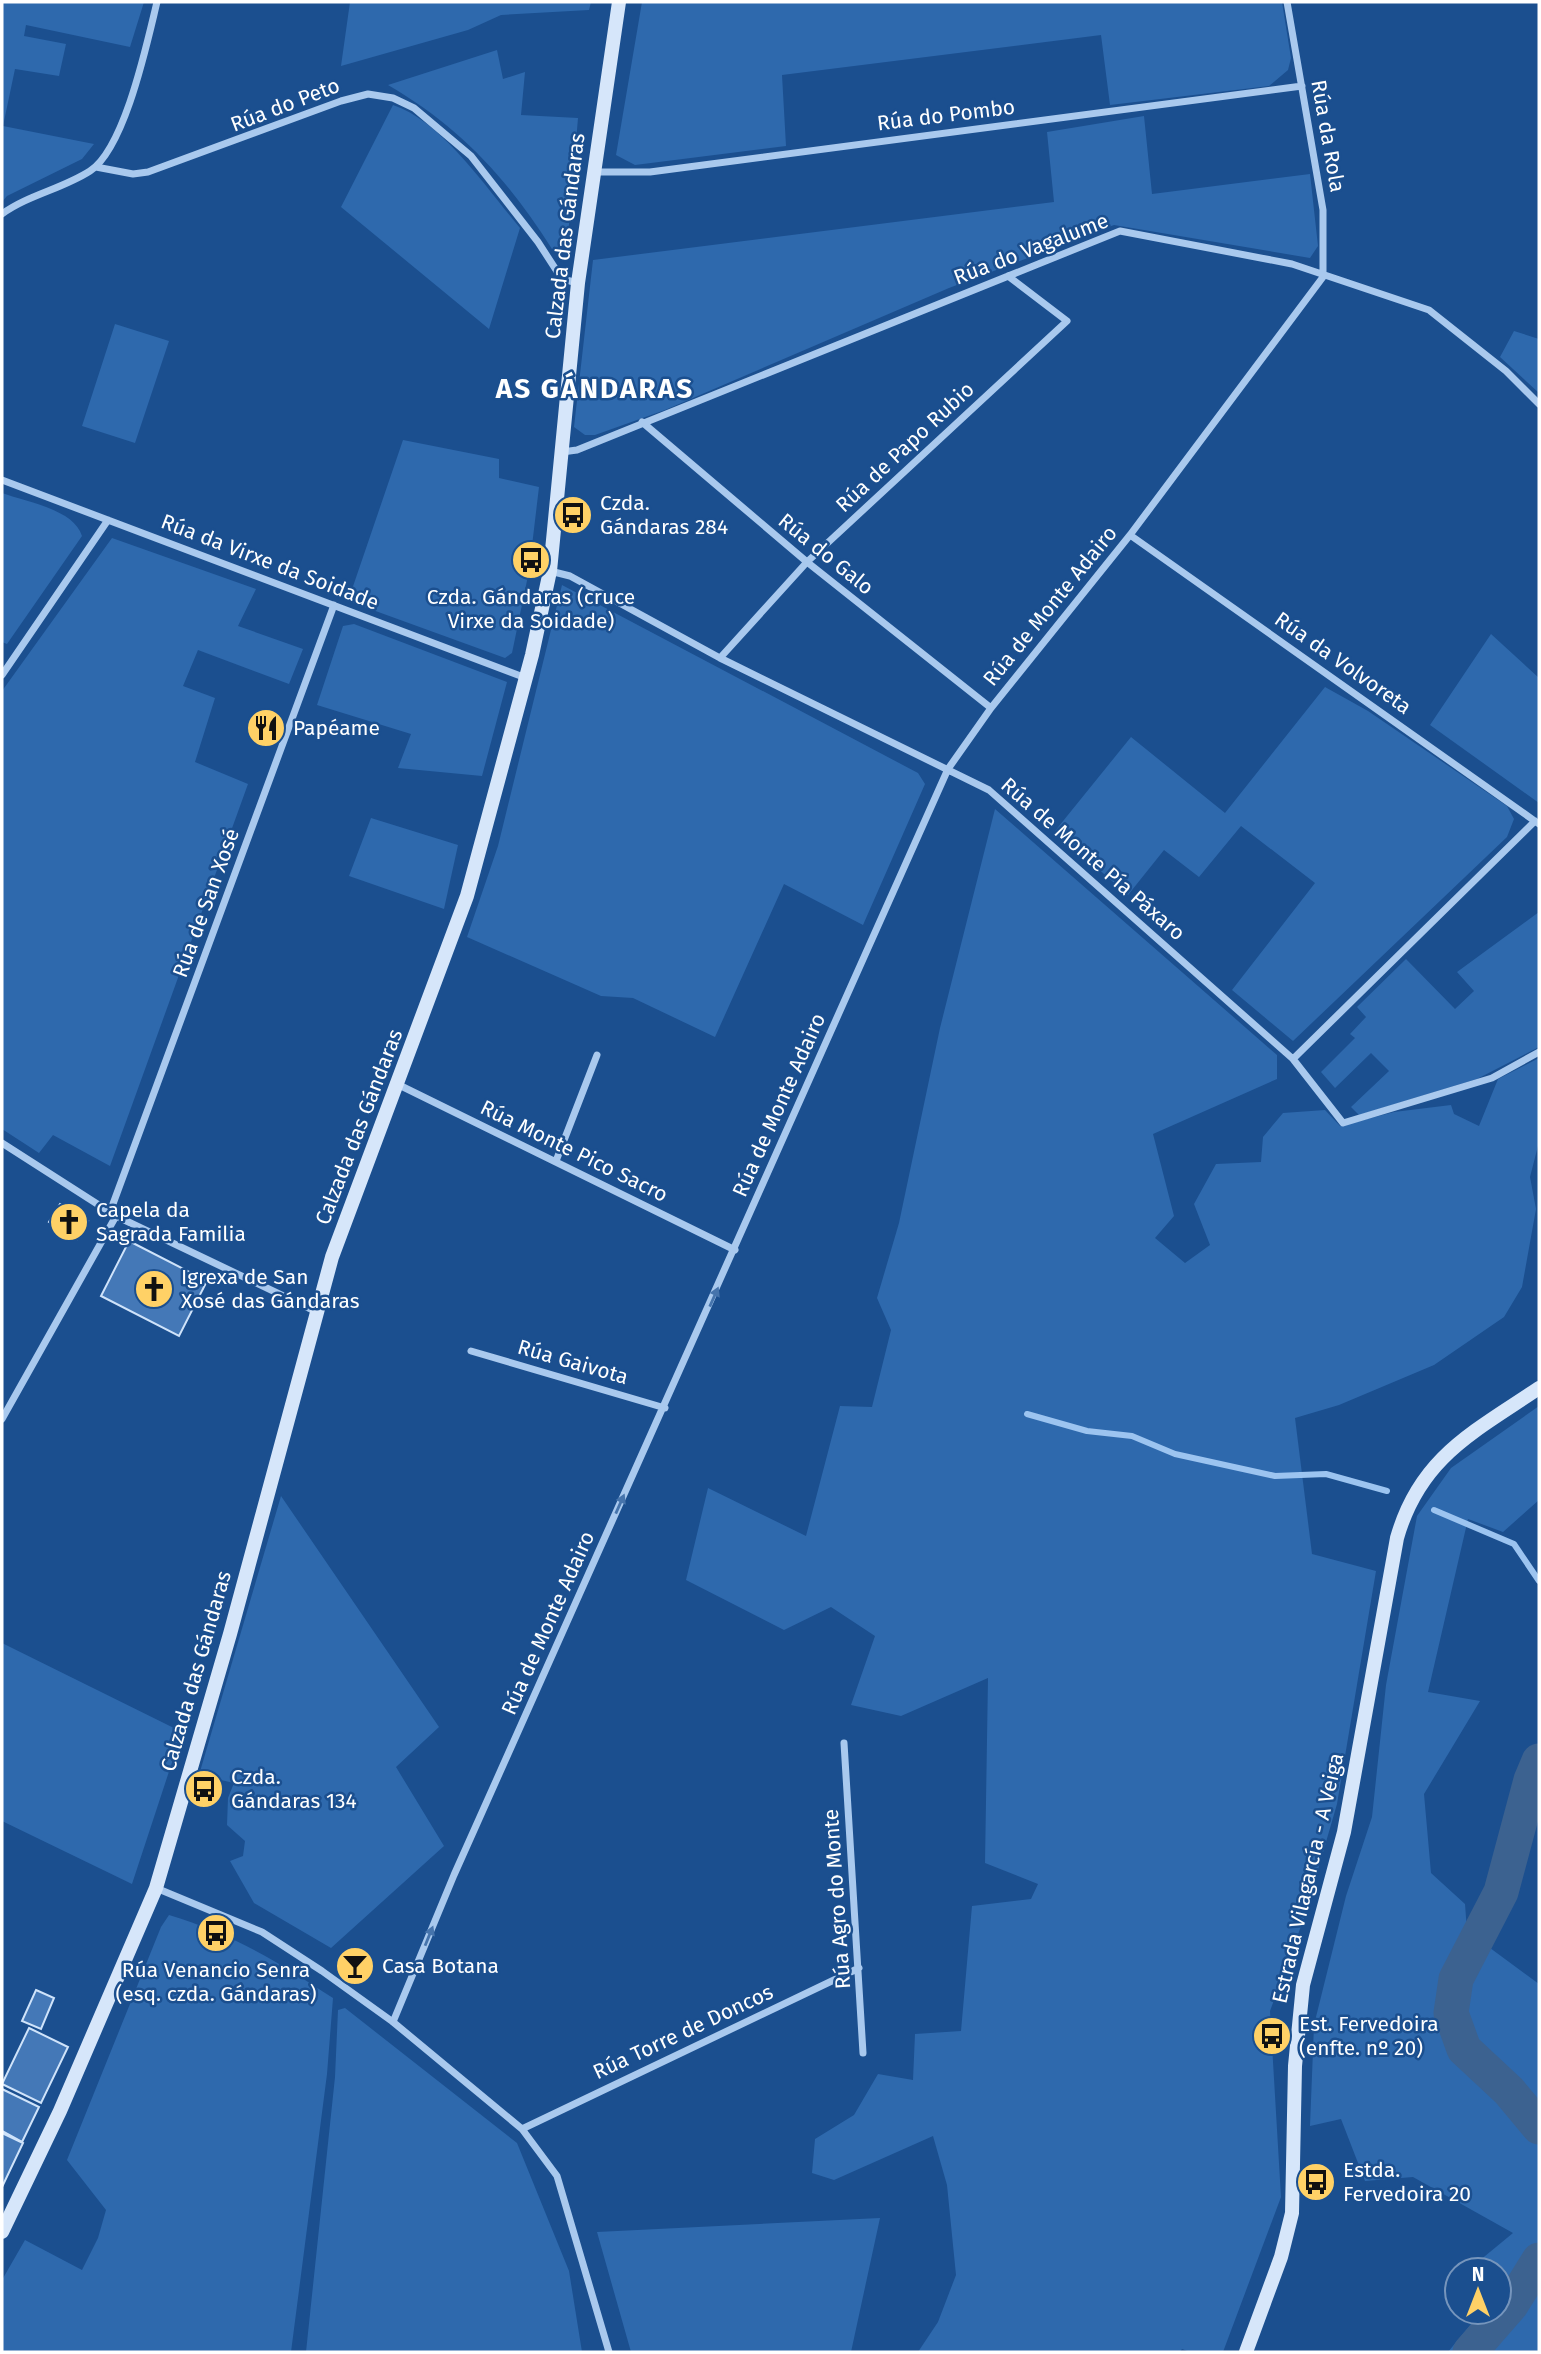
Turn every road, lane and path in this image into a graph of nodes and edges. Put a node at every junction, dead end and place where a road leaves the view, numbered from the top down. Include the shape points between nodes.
1 (158, 2) edge
2 (619, 2) edge
3 (1287, 2) edge
4 (1301, 86) junction
5 (96, 167) junction
6 (594, 172) junction
7 (2, 214) edge
8 (1008, 276) junction
9 (1323, 277) junction
10 (578, 282) junction
11 (1539, 404) edge
12 (642, 422) junction
13 (561, 452) junction
14 (2, 480) edge
15 (108, 520) junction
16 (1130, 535) junction
17 (807, 562) junction
18 (550, 571) junction
19 (334, 605) junction
20 (720, 658) junction
21 (2, 675) edge
22 (526, 678) junction
23 (991, 708) junction
24 (948, 769) junction
25 (1537, 822) edge
26 (1539, 1052) edge
27 (597, 1055) dead end
28 (1293, 1059) junction
29 (397, 1084) junction
30 (2, 1143) edge
31 (556, 1161) junction
32 (113, 1214) junction
33 (735, 1250) junction
34 (317, 1312) junction
35 (471, 1351) dead end
36 (1539, 1388) edge
37 (665, 1408) junction
38 (2, 1419) edge
39 (844, 1743) dead end
40 (156, 1888) junction
41 (859, 1968) junction
42 (393, 2022) junction
43 (863, 2053) dead end
44 (522, 2129) junction
45 (2, 2232) edge
46 (609, 2352) edge
47 (1246, 2352) edge

1 - 5 street via 122,120
2 - 6 main road, Calzada das Gándaras
3 - 4 street, Rúa da Rola
4 - 6 street, Rúa do Pombo via 650,172
4 - 9 street, Rúa da Rola via 1323,210
5 - 7 street
5 - 10 street, Rúa do Peto via 148,172 341,101 379,94 414,108 471,156 562,279
6 - 10 main road, Calzada das Gándaras
8 - 9 street, Rúa do Vagalume via 1120,231 1292,264
8 - 12 street, Rúa do Vagalume
8 - 17 street, Rúa de Papo Rubio via 1067,321
9 - 11 street, Rúa do Vagalume via 1429,310 1506,371
9 - 16 street, Rúa de Monte Adairo
10 - 13 main road, Calzada das Gándaras
12 - 13 street, Rúa do Vagalume via 577,450
12 - 17 street, Rúa do Galo
13 - 18 main road, Calzada das Gándaras
14 - 15 street, Rúa da Virxe da Soidade
15 - 19 street, Rúa da Virxe da Soidade
15 - 21 street
16 - 23 street, Rúa de Monte Adairo
16 - 25 street, Rúa da Volvoreta
17 - 20 street, Rúa de Papo Rubio
17 - 23 street, Rúa do Galo
18 - 20 street, Rúa de Monte Pía Páxaro via 570,576
18 - 22 main road, Calzada das Gándaras
19 - 22 street, Rúa da Virxe da Soidade
19 - 32 street, Rúa de San Xosé
20 - 24 street, Rúa de Monte Pía Páxaro
22 - 29 main road, Calzada das Gándaras via 467,896
23 - 24 street, Rúa de Monte Adairo
24 - 28 street, Rúa de Monte Pía Páxaro via 989,790
24 - 33 street, Rúa de Monte Adairo
25 - 28 street, Rúa da Volvoreta
26 - 28 street, Rúa de Monte Pía Páxaro via 1492,1078 1343,1123
27 - 31 street
29 - 31 street, Rúa Monte Pico Sacro
29 - 34 main road, Calzada das Gándaras via 332,1257
30 - 32 street
31 - 33 street, Rúa Monte Pico Sacro
32 - 34 street
32 - 38 street, Rúa de San Xosé
37 -> 33 street, Rúa de Monte Adairo
34 - 40 main road, Calzada das Gándaras
35 - 37 street, Rúa Gaivota
36 - 47 main road, Estrada Vilagarcía - A Veiga via 1454,1446 1432,1467 1405,1508 1344,1832 1303,1985 1295,2066 1292,2213
42 -> 37 street, Rúa de Monte Adairo via 454,1875
39 - 41 street, Rúa Agro do Monte
40 - 42 street via 262,1933
40 - 45 main road, Calzada das Gándaras
41 - 43 street, Rúa Agro do Monte
41 - 44 street, Rúa Torre de Doncos
42 - 44 street
44 - 46 street via 557,2176

